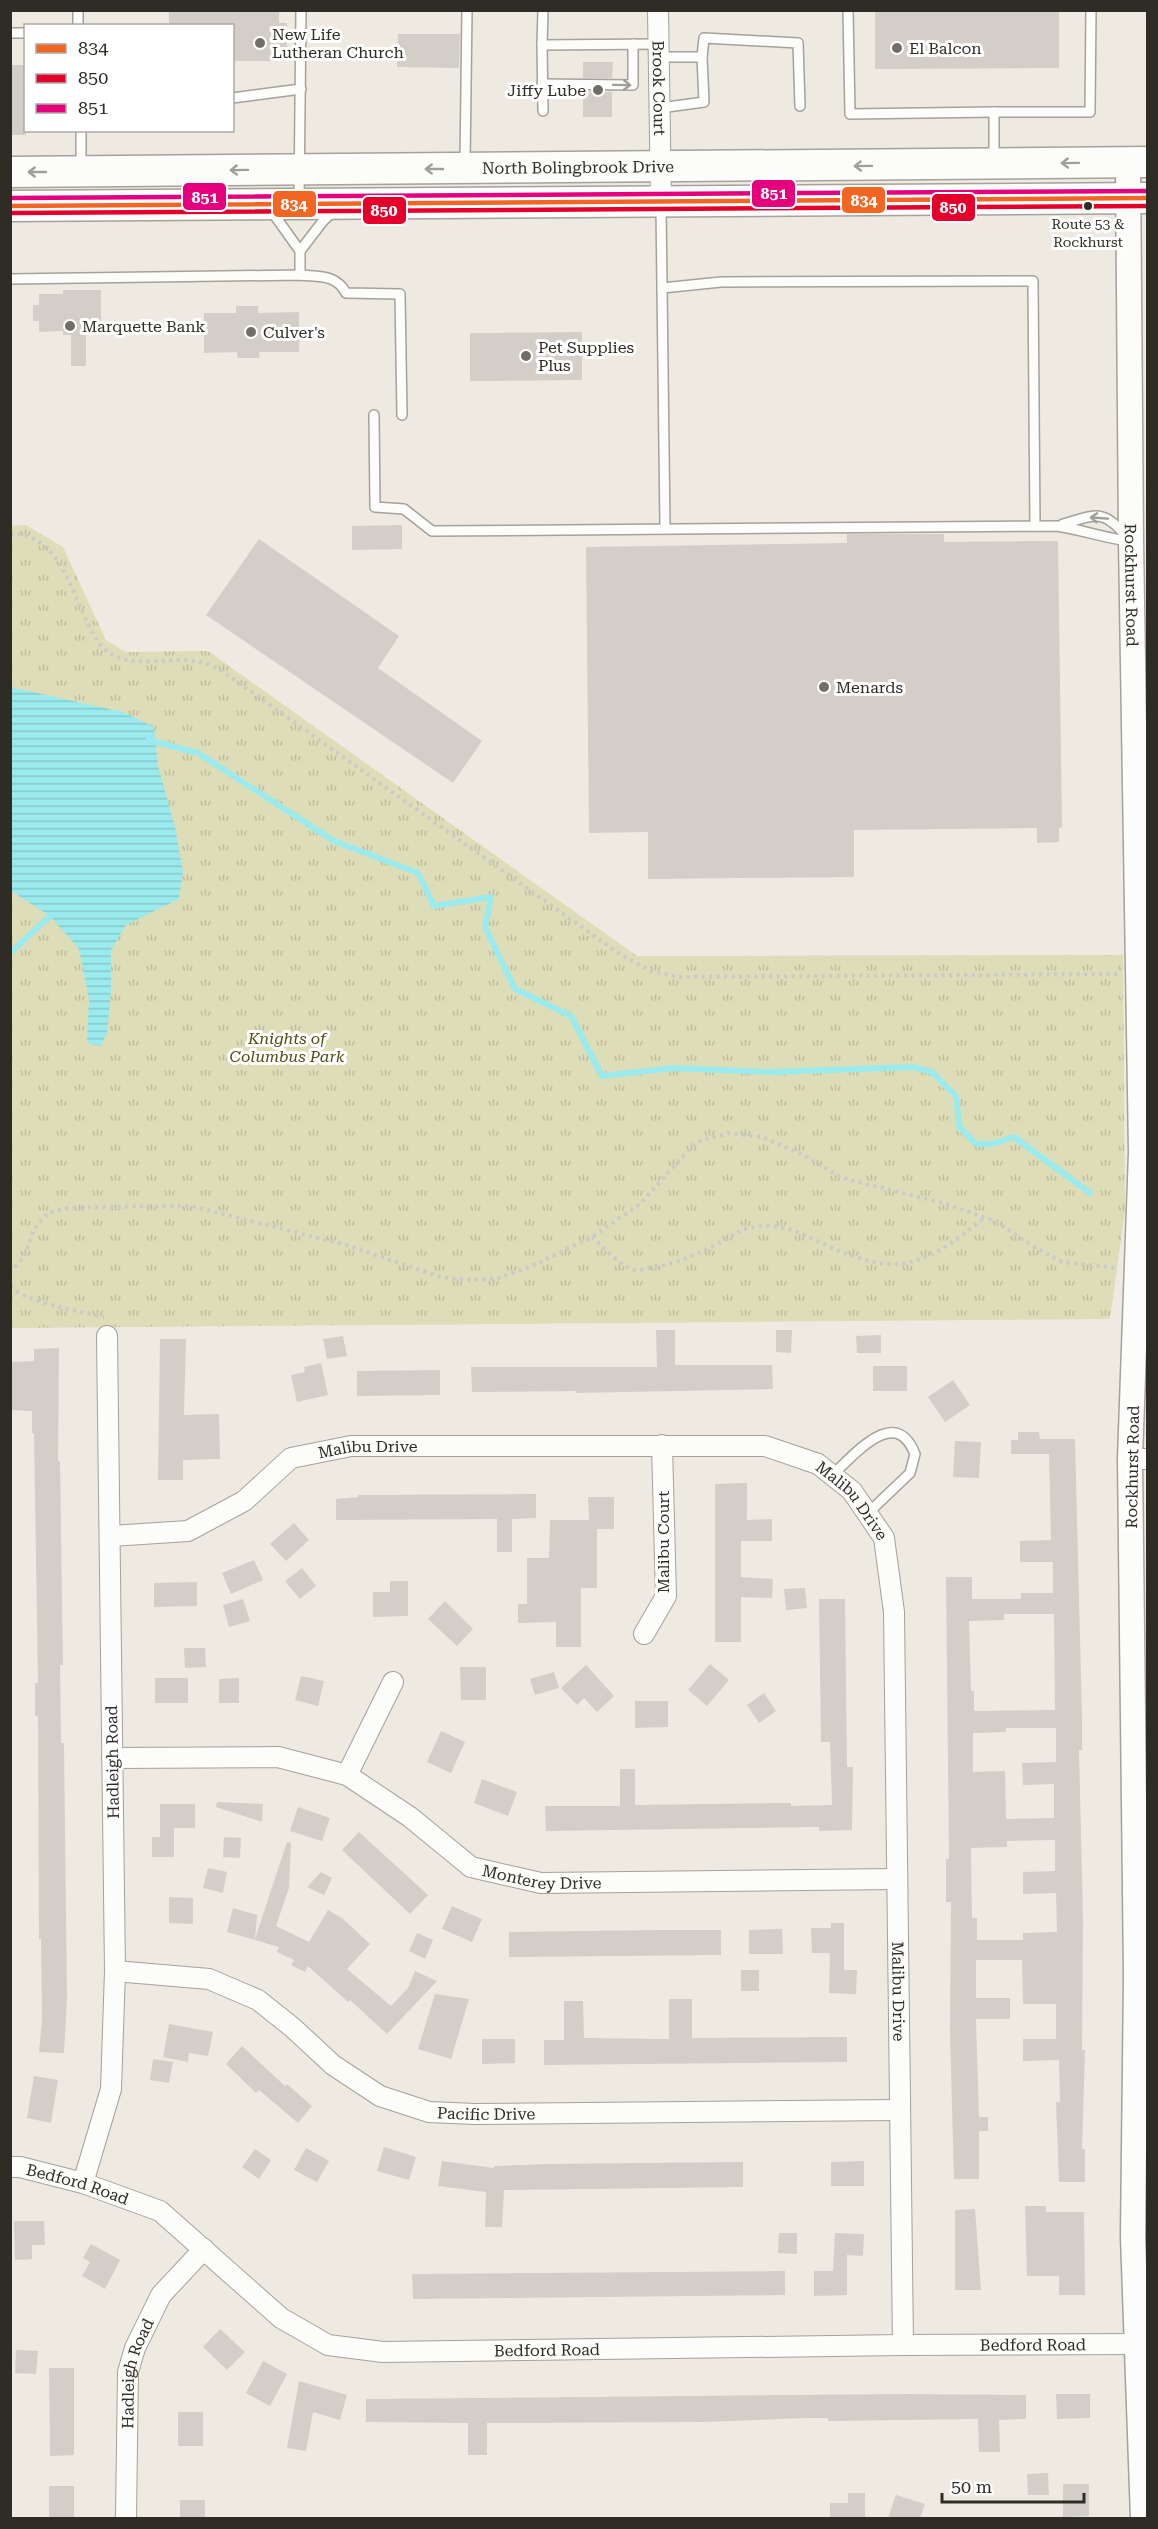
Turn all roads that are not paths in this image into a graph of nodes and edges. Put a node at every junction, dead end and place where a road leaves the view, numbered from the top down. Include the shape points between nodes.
1 (302, 10) edge
2 (466, 10) edge
3 (543, 10) edge
4 (658, 10) edge
5 (848, 10) edge
6 (1091, 10) edge
7 (633, 44) junction
8 (542, 45) junction
9 (659, 50) junction
10 (702, 57) junction
11 (542, 84) junction
12 (302, 89) junction
13 (234, 99) edge
14 (800, 106) dead end
15 (660, 108) junction
16 (543, 111) dead end
17 (994, 112) junction
18 (81, 132) edge
19 (1138, 163) edge
20 (994, 164) junction
21 (661, 168) junction
22 (465, 169) junction
23 (299, 170) junction
24 (10, 172) edge
25 (81, 172) junction
26 (1138, 198) edge
27 (662, 201) junction
28 (345, 202) junction
29 (298, 204) junction
30 (267, 205) junction
31 (10, 206) edge
32 (300, 251) junction
33 (300, 275) junction
34 (10, 279) edge
35 (662, 288) junction
36 (374, 415) dead end
37 (402, 415) dead end
38 (1035, 526) junction
39 (1058, 526) junction
40 (665, 528) junction
41 (1131, 542) junction
42 (107, 1336) road end
43 (662, 1445) junction
44 (1139, 1459) edge
45 (832, 1475) junction
46 (867, 1514) junction
47 (111, 1536) junction
48 (644, 1634) dead end
49 (393, 1682) dead end
50 (1140, 1716) edge
51 (112, 1758) junction
52 (347, 1775) junction
53 (896, 1879) junction
54 (115, 1971) junction
55 (1142, 1976) edge
56 (900, 2110) junction
57 (10, 2167) edge
58 (83, 2184) junction
59 (1140, 2239) edge
60 (204, 2249) junction
61 (903, 2344) junction
62 (1138, 2344) junction
63 (126, 2518) edge
64 (1143, 2518) edge

1 - 12 lane
2 - 22 lane
3 - 8 lane
4 - 9 street, Brook Court
5 - 17 lane via 850,114
6 - 17 lane via 1090,112
7 - 8 lane
7 - 9 lane
11 -> 7 lane via 633,85
8 - 11 lane
9 - 10 lane
9 - 15 street, Brook Court
10 - 14 lane via 704,38 798,43
10 - 15 lane via 704,102
11 - 16 lane
12 - 13 lane
12 - 23 lane
15 - 21 street, Brook Court
17 - 20 lane
18 - 25 lane
19 -> 20 main road, North Bolingbrook Drive
19 - 26 street, Rockhurst Road
20 -> 21 main road, North Bolingbrook Drive
21 - 22 main road, North Bolingbrook Drive
21 - 27 street, Brook Court
22 -> 23 main road, North Bolingbrook Drive
23 -> 25 main road, North Bolingbrook Drive
23 - 29 lane
25 -> 24 main road, North Bolingbrook Drive
26 - 27 main road, North Bolingbrook Drive
26 - 41 street, Rockhurst Road
27 - 28 main road, North Bolingbrook Drive
27 - 35 lane
28 - 29 main road, North Bolingbrook Drive
28 - 32 lane via 323,221
29 - 30 main road, North Bolingbrook Drive
30 - 31 main road, North Bolingbrook Drive
30 - 32 lane
32 - 33 lane
33 - 34 lane
33 - 37 lane via 331,278 341,283 346,293 400,294
35 - 38 lane via 721,282 1033,281
35 - 40 lane
36 - 40 lane via 375,507 404,509 432,531
38 - 39 lane
38 - 40 lane
39 - 41 lane
41 -> 39 lane via 1112,519 1095,515
41 - 44 street, Rockhurst Road via 1142,1152 1137,1269
42 - 47 street, Hadleigh Road
43 - 45 street, Malibu Drive via 765,1446 818,1464
43 - 47 street, Malibu Drive via 351,1446 291,1458 244,1501 188,1531
43 - 48 street, Malibu Court via 666,1596
44 - 50 street, Rockhurst Road
45 - 46 street, Malibu Drive via 852,1491
45 - 46 lane via 878,1435 888,1431 907,1437 915,1454 910,1473
46 - 53 street, Malibu Drive via 884,1539 894,1612
47 - 51 street, Hadleigh Road
49 - 52 street
50 - 55 street, Rockhurst Road
51 - 52 street, Monterey Drive via 278,1757
51 - 54 street, Hadleigh Road
52 - 53 street, Monterey Drive via 410,1817 471,1867 541,1883
53 - 56 street, Malibu Drive
54 - 56 street, Pacific Drive via 209,1979 258,2000 333,2064 380,2096 429,2112
54 - 58 street, Hadleigh Road via 111,2089
55 - 59 street, Rockhurst Road
56 - 61 street, Malibu Drive
57 - 58 street, Bedford Road
58 - 60 street, Bedford Road via 160,2211
59 - 62 street, Rockhurst Road
60 - 61 street, Bedford Road via 281,2318 328,2345 361,2350
60 - 63 street, Hadleigh Road via 161,2295 135,2348 128,2372
61 - 62 street, Bedford Road
62 - 64 street, Rockhurst Road

